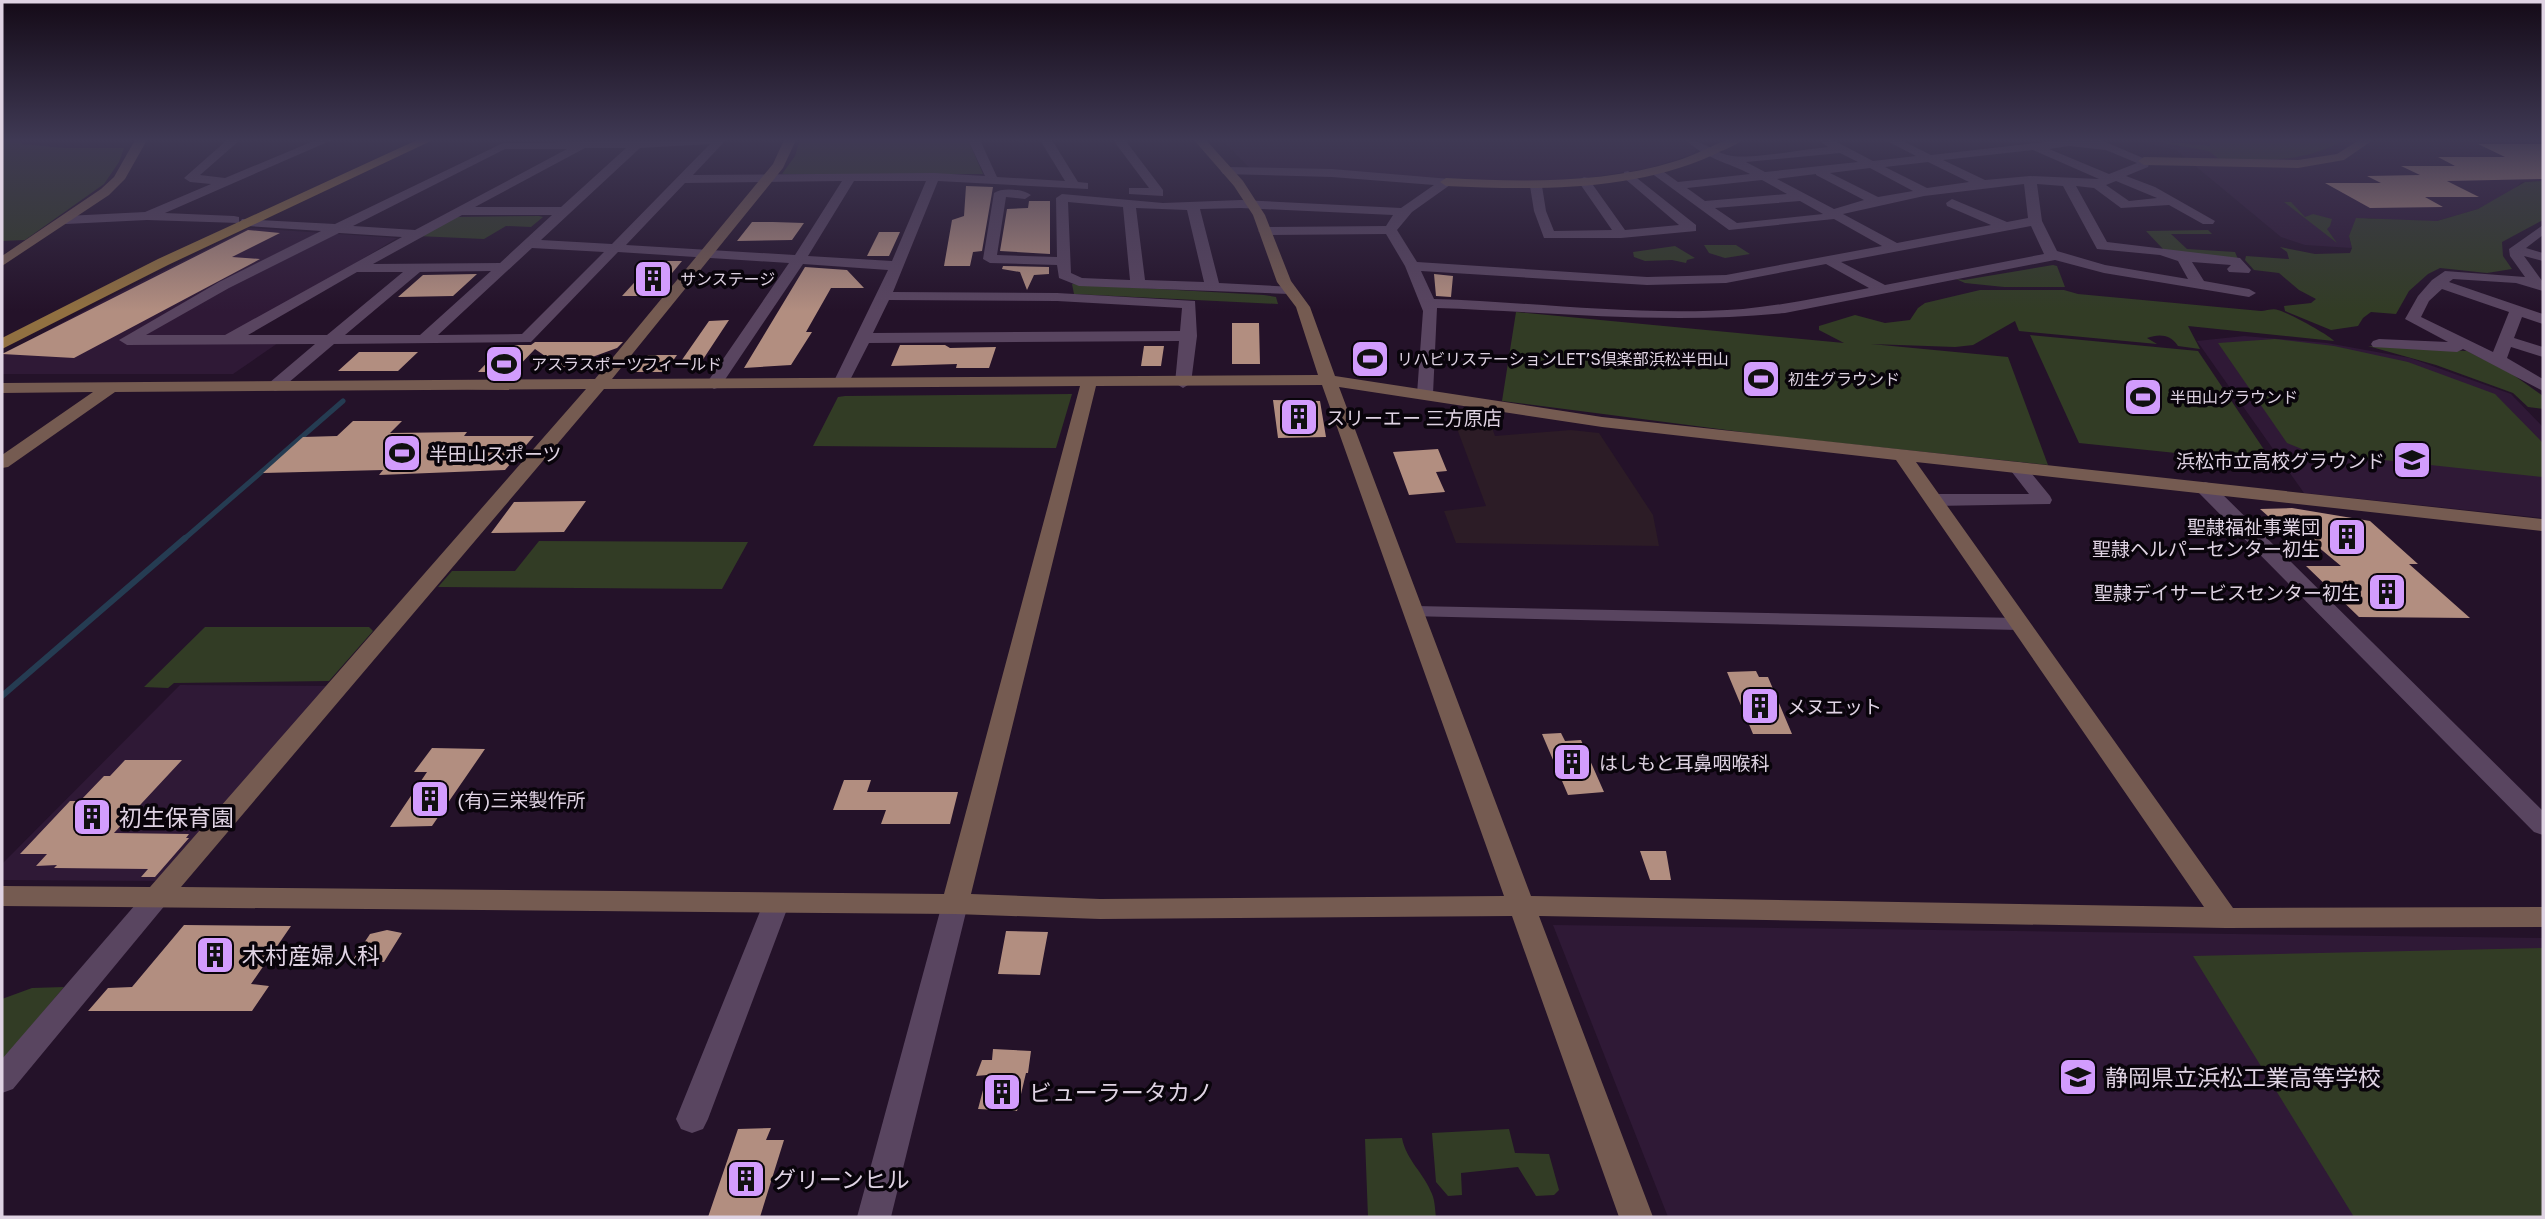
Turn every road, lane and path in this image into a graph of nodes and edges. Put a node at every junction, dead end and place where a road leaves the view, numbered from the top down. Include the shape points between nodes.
1 (96, 197) edge
2 (192, 197) edge
3 (292, 197) edge
4 (296, 197) edge
5 (399, 197) edge
6 (486, 197) edge
7 (580, 197) edge
8 (663, 197) edge
9 (752, 197) edge
10 (838, 197) edge
11 (926, 197) edge
12 (999, 197) edge
13 (1048, 197) edge
14 (1247, 197) edge
15 (1426, 197) edge
16 (1538, 197) edge
17 (1595, 197) edge
18 (1654, 197) edge
19 (1690, 197) edge
20 (1800, 197) joint
21 (1867, 197) edge
22 (1905, 197) edge
23 (2032, 197) edge
24 (2075, 197) edge
25 (2121, 197) edge
26 (2163, 197) edge
27 (1062, 198) junction
28 (2171, 201) junction
29 (1877, 202) junction
30 (1253, 204) junction
31 (1952, 204) dead end
32 (1129, 205) junction
33 (1701, 205) junction
34 (1193, 207) junction
35 (460, 211) junction
36 (564, 211) junction
37 (1405, 212) junction
38 (1830, 214) junction
39 (147, 216) junction
40 (2207, 217) dead end
41 (66, 220) junction
42 (241, 221) junction
43 (2035, 221) junction
44 (2006, 227) junction
45 (336, 228) junction
46 (2543, 229) edge
47 (1265, 230) junction
48 (1390, 230) junction
49 (414, 234) junction
50 (1621, 234) junction
51 (529, 244) junction
52 (1895, 247) junction
53 (615, 248) junction
54 (2516, 249) junction
55 (2051, 254) junction
56 (705, 255) junction
57 (2179, 257) junction
58 (2543, 257) edge
59 (1828, 260) junction
60 (798, 261) junction
61 (1062, 261) junction
62 (2, 262) edge
63 (897, 266) junction
64 (1412, 266) junction
65 (417, 267) junction
66 (503, 267) junction
67 (353, 268) junction
68 (2235, 269) dead end
69 (2437, 283) junction
70 (1138, 285) junction
71 (2199, 285) junction
72 (2541, 286) edge
73 (1213, 289) junction
74 (1289, 290) junction
75 (1883, 290) junction
76 (2249, 293) dead end
77 (884, 296) junction
78 (1622, 296) junction
79 (1427, 303) junction
80 (2517, 311) junction
81 (2543, 319) edge
82 (2, 332) edge
83 (1189, 336) junction
84 (863, 338) junction
85 (423, 340) junction
86 (226, 341) junction
87 (328, 341) junction
88 (2506, 341) junction
89 (2, 344) edge
90 (2379, 344) dead end
91 (2471, 348) junction
92 (2543, 352) edge
93 (2498, 360) junction
94 (1328, 380) junction
95 (841, 383) junction
96 (1089, 383) junction
97 (1183, 383) junction
98 (600, 384) junction
99 (714, 384) junction
100 (275, 386) junction
101 (2543, 386) edge
102 (112, 387) junction
103 (2, 388) edge
104 (1425, 394) junction
105 (1902, 455) junction
106 (2, 463) edge
107 (2017, 467) junction
108 (2205, 488) junction
109 (1934, 500) junction
110 (2540, 527) edge
111 (1415, 612) junction
112 (2018, 624) junction
113 (2543, 826) edge
114 (2, 896) edge
115 (157, 897) junction
116 (776, 904) junction
117 (956, 904) junction
118 (1521, 907) junction
119 (2226, 918) junction
120 (2543, 918) edge
121 (2, 1080) edge
122 (692, 1119) dead end
123 (874, 1217) edge
124 (1636, 1217) edge

1 - 41 street
2 - 39 street
3 - 42 main road
4 - 42 main road
5 - 45 street
6 - 35 street
7 - 36 street
8 - 53 street
9 - 56 street
10 - 60 street
11 - 63 street
12 - 61 street via 990,259
13 - 27 street
14 - 30 street
15 - 37 street
16 - 50 street via 1547,234
17 - 50 street
18 - 50 street via 1691,228
19 - 33 street
20 - 33 street
20 - 38 street
21 - 29 street
22 - 29 street
23 - 43 street
24 - 57 street via 2102,246
25 - 28 street via 2130,209
26 - 28 street
27 - 32 street
27 - 61 street
28 - 40 street
29 - 38 street
30 - 34 street
30 - 37 street
30 - 47 street
31 - 44 street
32 - 34 street
32 - 70 street
33 - 38 street via 1734,227
34 - 73 street
35 - 36 street
35 - 49 street
36 - 51 street
37 - 48 street
38 - 52 street
39 - 41 street
39 - 42 street
41 - 62 street
42 - 45 street
42 - 82 main road
42 - 89 main road
43 - 44 street
43 - 55 street
44 - 52 street
45 - 49 street
45 - 86 street via 123,342
46 - 54 street
47 - 48 street
47 - 74 street
48 - 64 street
49 - 67 street
51 - 53 street
51 - 66 street
52 - 59 street
53 - 56 street
53 - 85 street via 526,339
54 - 58 street
54 - 72 street via 2516,256
55 - 71 street via 2104,269
55 - 75 street
56 - 60 street
56 - 98 street
57 - 68 street via 2235,261 2244,270
57 - 71 street
59 - 75 street
59 - 78 street via 1726,279 1681,282
60 - 63 street
60 - 99 street
61 - 70 street via 1064,275 1079,282
63 - 77 street
64 - 78 street
64 - 79 street
65 - 66 street
65 - 67 street
65 - 87 street
66 - 85 street
67 - 86 street
69 - 72 street via 2455,273
69 - 80 street
69 - 91 street via 2413,319
70 - 73 street
71 - 76 street
73 - 74 street
74 - 94 street via 1303,307
75 - 78 street via 1741,315
77 - 83 street via 1057,297 1190,304
77 - 84 street
78 - 79 street
79 - 104 street
80 - 81 street
80 - 88 street
83 - 84 street
83 - 97 street
84 - 95 street
85 - 87 street
86 - 87 street
87 - 100 street
88 - 92 street
88 - 93 street
90 - 91 street
91 - 93 street
93 - 101 street
94 - 97 street
94 - 104 street
94 - 111 street
95 - 96 street
95 - 99 street
96 - 97 street
96 - 117 street
98 - 99 street
98 - 100 street
98 - 115 street
100 - 102 street
102 - 103 street
102 - 106 street
104 - 105 street via 1601,422
105 - 107 street
105 - 109 street
107 - 108 street
107 - 109 street via 2043,500
108 - 110 street
108 - 113 street
109 - 112 street
111 - 112 street
111 - 118 street
112 - 119 street
114 - 115 street
115 - 116 street
115 - 121 street
116 - 117 street
116 - 122 street
117 - 118 street via 1100,909
117 - 123 street
118 - 119 street
118 - 124 street
119 - 120 street

